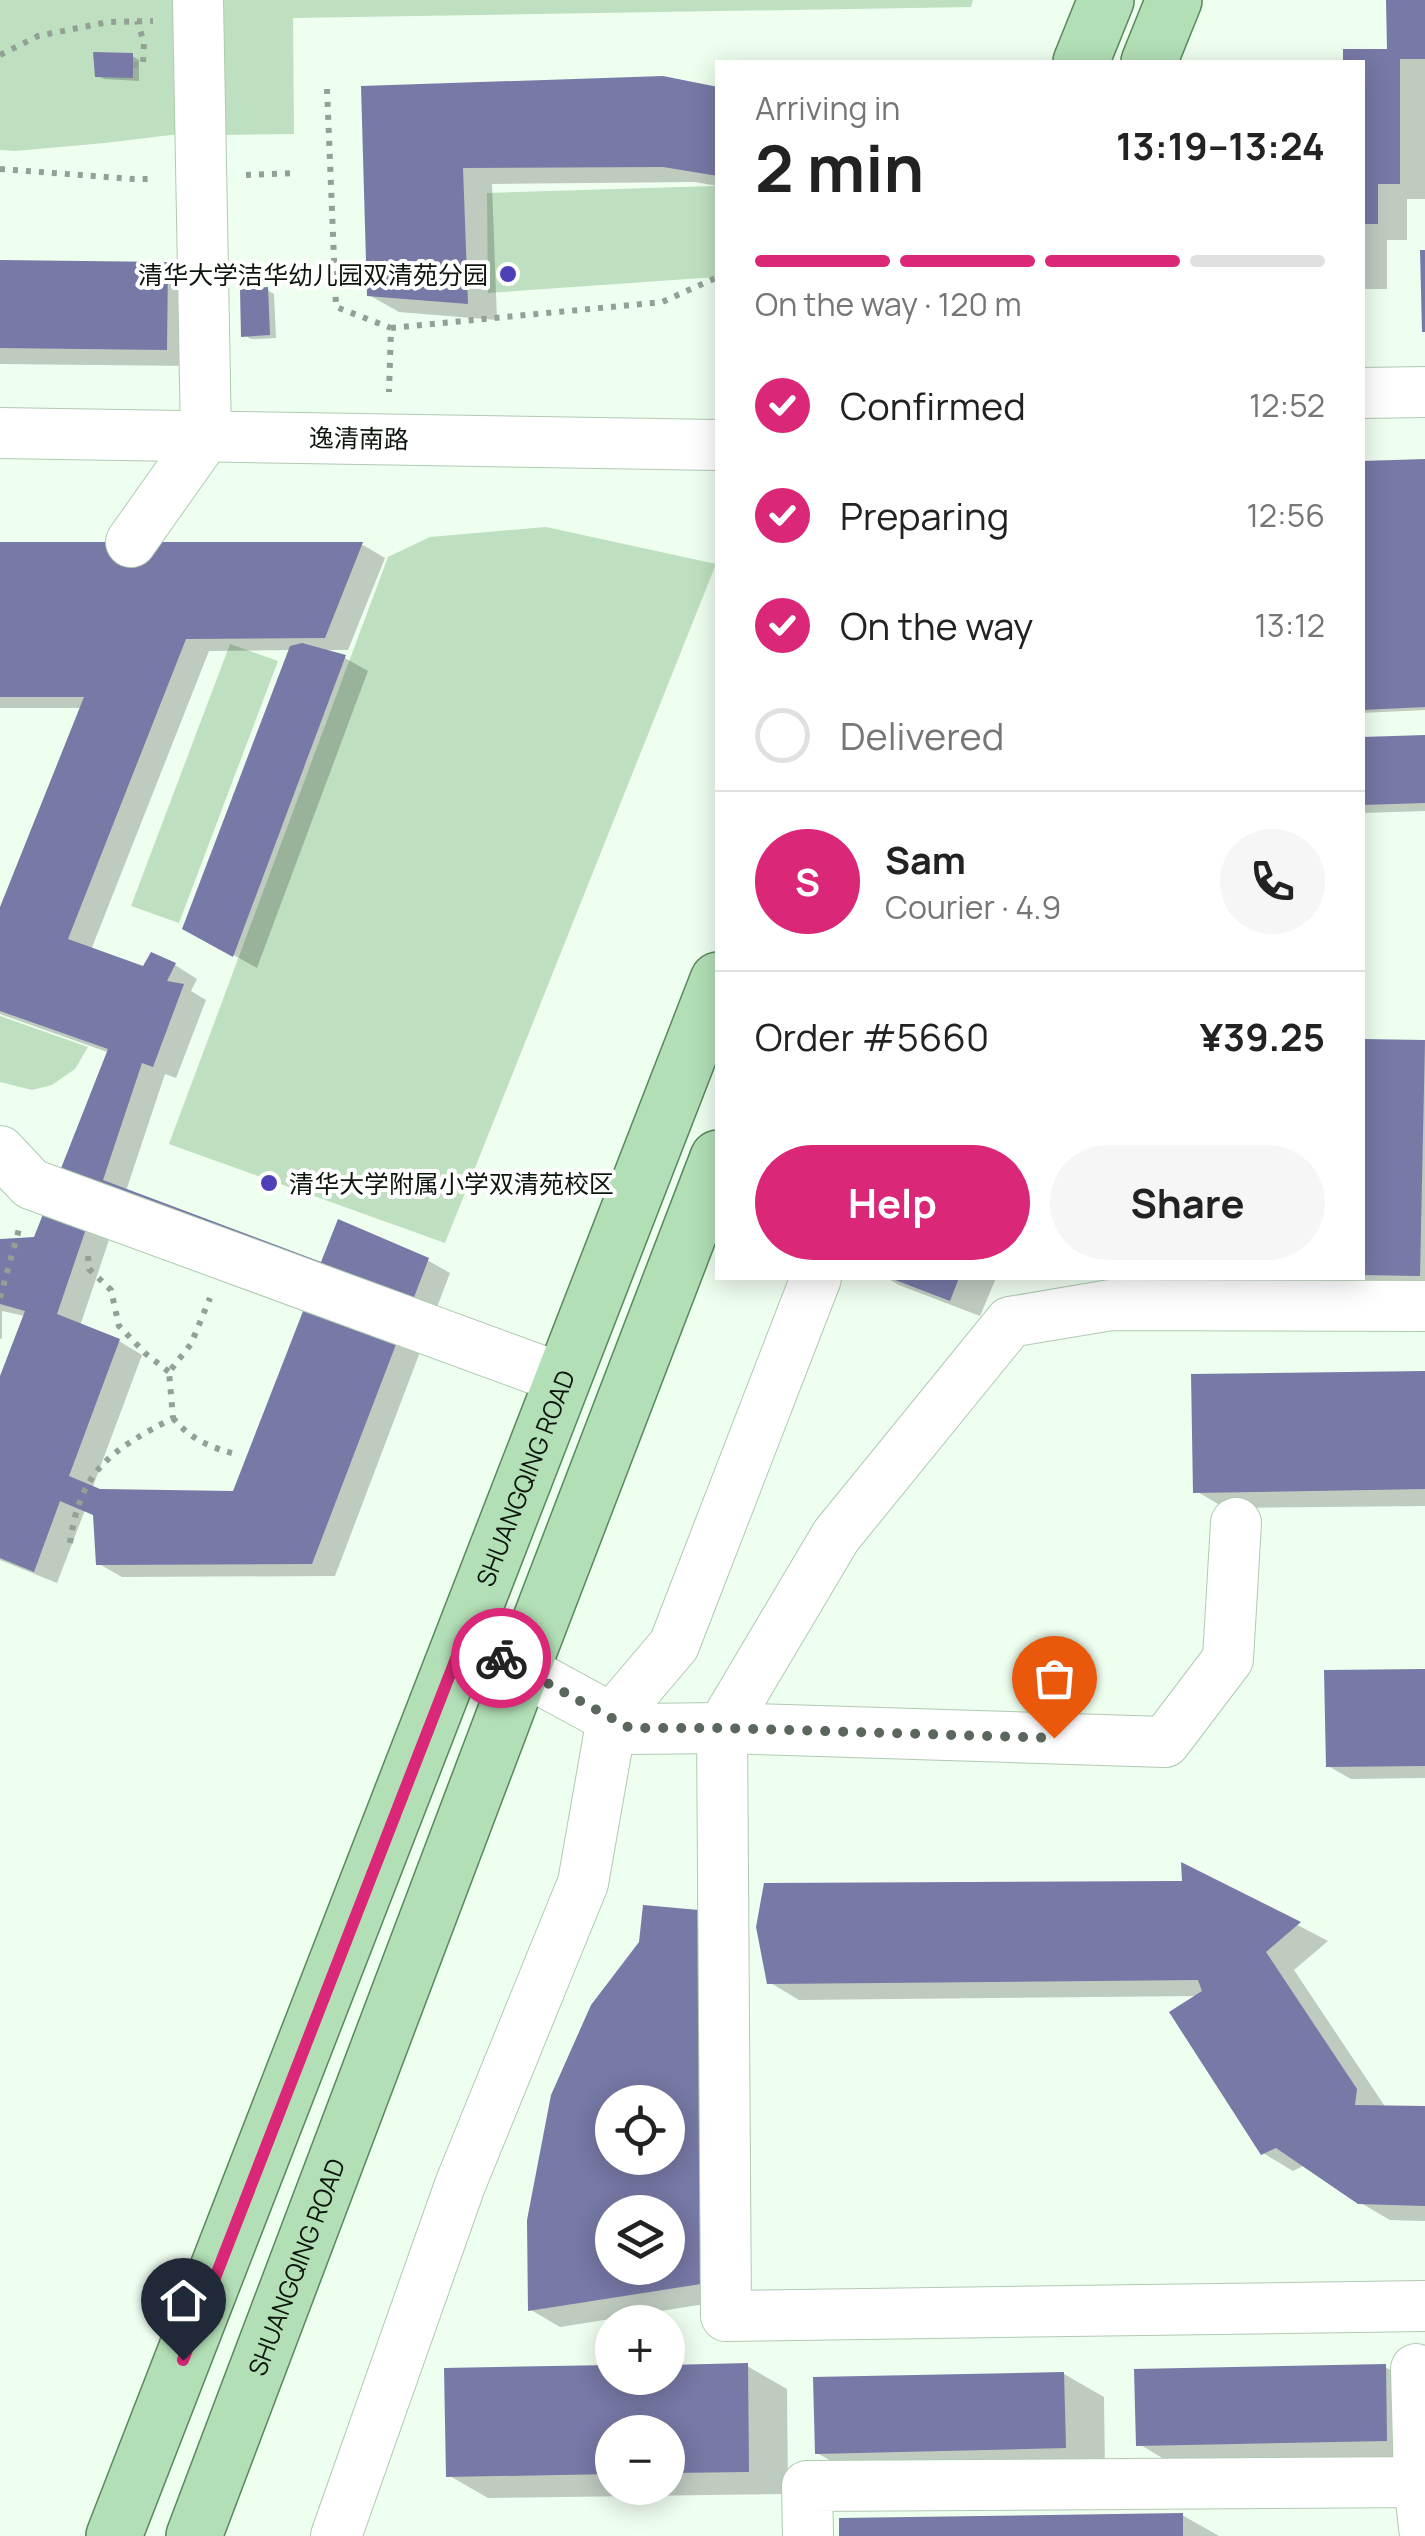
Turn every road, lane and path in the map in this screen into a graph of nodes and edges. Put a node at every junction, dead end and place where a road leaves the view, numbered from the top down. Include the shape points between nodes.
1 (1106, 0) edge
2 (1174, 0) edge
3 (198, 10) edge
4 (136, 21) junction
5 (0, 55) edge
6 (1082, 60) edge
7 (1150, 60) edge
8 (132, 66) dead end
9 (327, 89) dead end
10 (0, 169) edge
11 (202, 177) junction
12 (715, 278) edge
13 (391, 328) junction
14 (1425, 392) edge
15 (1365, 393) edge
16 (389, 394) dead end
17 (0, 433) edge
18 (206, 436) junction
19 (715, 445) edge
20 (131, 542) dead end
21 (715, 988) edge
22 (715, 1166) edge
23 (16, 1168) edge
24 (102, 1210) junction
25 (222, 1254) junction
26 (815, 1280) edge
27 (0, 1298) edge
28 (1425, 1306) edge
29 (170, 1372) junction
30 (563, 1379) junction
31 (174, 1418) junction
32 (239, 1455) dead end
33 (1236, 1523) dead end
34 (70, 1543) dead end
35 (464, 1638) junction
36 (523, 1670) junction
37 (612, 1718) junction
38 (722, 1728) junction
39 (1425, 2306) edge
40 (1416, 2369) dead end
41 (1422, 2482) edge
42 (114, 2536) edge
43 (194, 2536) edge
44 (336, 2536) edge
45 (808, 2536) edge
46 (1425, 2536) edge

1 - 6 main road
2 - 7 main road
3 - 4 path
3 - 11 street
4 - 5 path via 38,36
4 - 8 path via 143,66
9 - 13 path via 336,307
10 - 11 path
11 - 18 street
12 - 13 path via 662,302
13 - 16 path
14 - 15 street
17 - 18 street, 逸清南路
18 - 19 street, 逸清南路
18 - 20 street
21 - 30 main road, SHUANGQING ROAD
22 - 36 main road, SHUANGQING ROAD
23 - 24 street
23 - 27 path
24 - 25 street
24 - 29 path via 87,1246 89,1269 111,1290 119,1326
25 - 29 path via 191,1344
25 - 30 street
26 - 37 street via 674,1646
28 - 38 street via 1111,1306 1010,1322 836,1536
29 - 31 path
30 - 35 main road, SHUANGQING ROAD
31 - 32 path via 212,1448
31 - 34 path via 111,1454 90,1480
33 - 38 street via 1228,1659 1165,1742
35 - 36 street
35 - 42 main road, SHUANGQING ROAD
36 - 37 street
36 - 43 main road, SHUANGQING ROAD
37 - 38 street via 630,1728
37 - 44 street via 584,1883 460,2185
38 - 39 street via 726,2316
40 - 41 street
41 - 45 street via 808,2486
41 - 46 street

